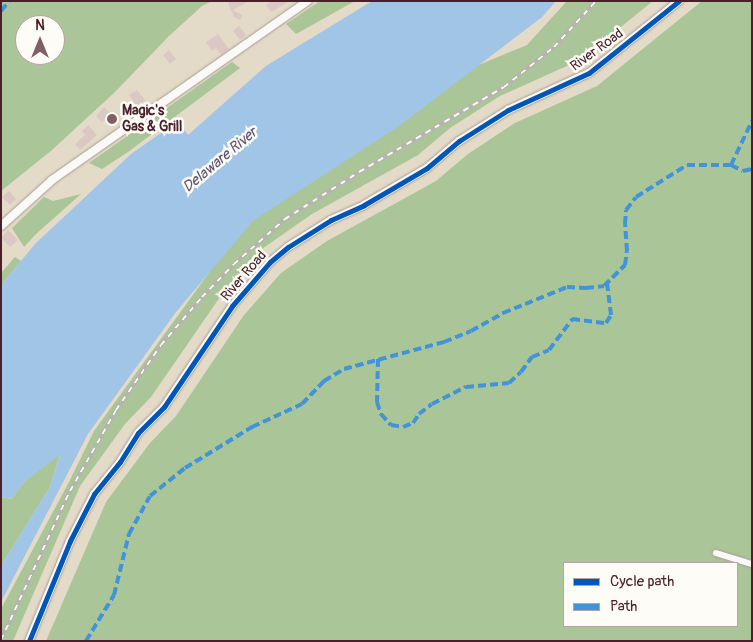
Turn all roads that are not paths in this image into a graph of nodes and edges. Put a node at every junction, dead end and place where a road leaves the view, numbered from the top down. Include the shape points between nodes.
1 (308, 1) edge
2 (678, 1) edge
3 (1, 226) edge
4 (716, 553) dead end
5 (752, 564) edge
6 (29, 641) edge

1 - 3 street via 52,180
2 - 6 street, River Road via 589,73 508,110 459,141 427,168 364,205 331,220 270,262 232,306 164,407 138,433 94,494 70,541
4 - 5 street

